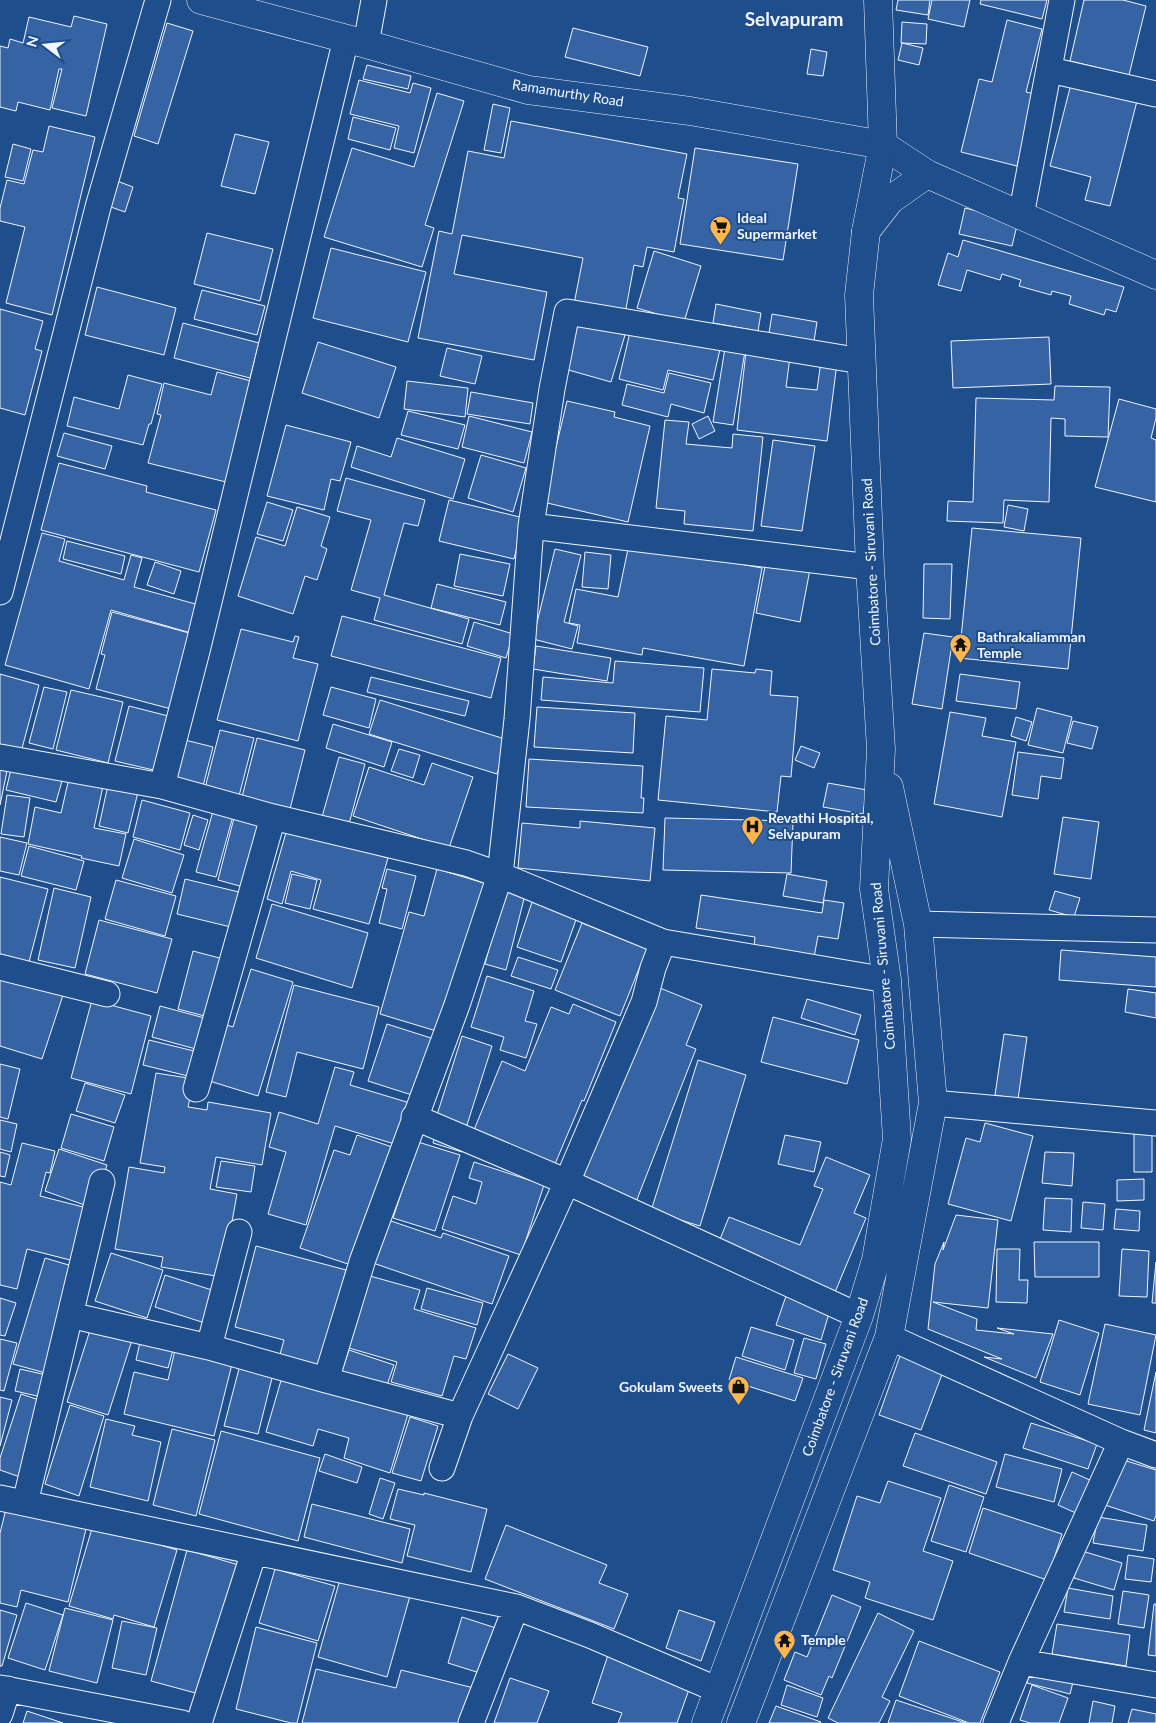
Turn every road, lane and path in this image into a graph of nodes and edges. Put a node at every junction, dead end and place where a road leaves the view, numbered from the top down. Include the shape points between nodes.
1 (158, 0) edge
2 (201, 0) edge
3 (374, 0) edge
4 (878, 0) edge
5 (1062, 0) edge
6 (356, 41) junction
7 (1050, 70) junction
8 (1156, 94) edge
9 (882, 145) junction
10 (927, 174) junction
11 (1021, 216) junction
12 (866, 231) junction
13 (1156, 276) edge
14 (861, 360) junction
15 (531, 526) junction
16 (870, 567) junction
17 (0, 592) edge
18 (882, 749) junction
19 (0, 756) edge
20 (162, 786) junction
21 (273, 817) junction
22 (500, 874) junction
23 (918, 924) junction
24 (1156, 930) edge
25 (663, 942) junction
26 (0, 966) edge
27 (887, 980) junction
28 (107, 994) dead end
29 (196, 1089) dead end
30 (933, 1103) junction
31 (414, 1117) junction
32 (1156, 1123) edge
33 (102, 1182) dead end
34 (567, 1182) junction
35 (240, 1232) dead end
36 (70, 1315) junction
37 (860, 1316) junction
38 (889, 1337) junction
39 (210, 1347) junction
40 (326, 1380) junction
41 (460, 1416) junction
42 (1121, 1442) junction
43 (1156, 1455) edge
44 (442, 1468) dead end
45 (0, 1498) edge
46 (25, 1503) junction
47 (254, 1552) junction
48 (516, 1608) junction
49 (1021, 1662) junction
50 (1156, 1685) edge
51 (4, 1689) edge
52 (718, 1690) junction
53 (0, 1714) edge
54 (182, 1723) edge
55 (199, 1723) edge
56 (471, 1723) edge
57 (706, 1723) edge
58 (741, 1723) edge
59 (996, 1723) edge

1 - 17 street via 98,207
2 - 6 main road, Ramamurthy Road
3 - 6 street
4 - 9 main road, Coimbatore - Siruvani Road
5 - 7 street
6 - 9 main road, Ramamurthy Road via 528,90 690,111
6 - 20 street
7 - 8 street
7 - 11 street
9 - 10 main road
9 - 12 main road, Coimbatore - Siruvani Road
10 - 11 main road
10 - 12 main road via 890,200
11 - 13 main road
12 - 14 main road, Coimbatore - Siruvani Road via 859,295
14 - 15 street via 567,312
14 - 16 main road, Coimbatore - Siruvani Road
15 - 16 street
15 - 22 street via 517,719
16 - 18 main road, Coimbatore - Siruvani Road
18 - 23 main road
18 - 27 main road, Coimbatore - Siruvani Road via 874,889
19 - 20 street
20 - 21 street
21 - 22 street
21 - 29 street
22 - 25 street
22 - 31 street via 458,1004
23 - 24 street
23 - 30 main road
25 - 27 street
25 - 34 street via 644,1002
26 - 28 street
27 - 37 main road, Coimbatore - Siruvani Road via 896,1139 876,1260
30 - 32 street
30 - 38 main road
31 - 34 street
31 - 40 street via 363,1258
33 - 36 street
34 - 37 street
34 - 41 street
35 - 39 street
36 - 39 street
36 - 46 street
37 - 52 main road, Coimbatore - Siruvani Road
38 - 42 street
38 - 58 main road
39 - 40 street
40 - 41 street
41 - 44 street
42 - 43 street
42 - 49 street
45 - 46 street
46 - 47 street
47 - 48 street
47 - 55 street
48 - 52 street via 590,1635
48 - 56 street
49 - 50 street
49 - 59 street
51 - 53 street
51 - 54 street
52 - 57 main road, Coimbatore - Siruvani Road

